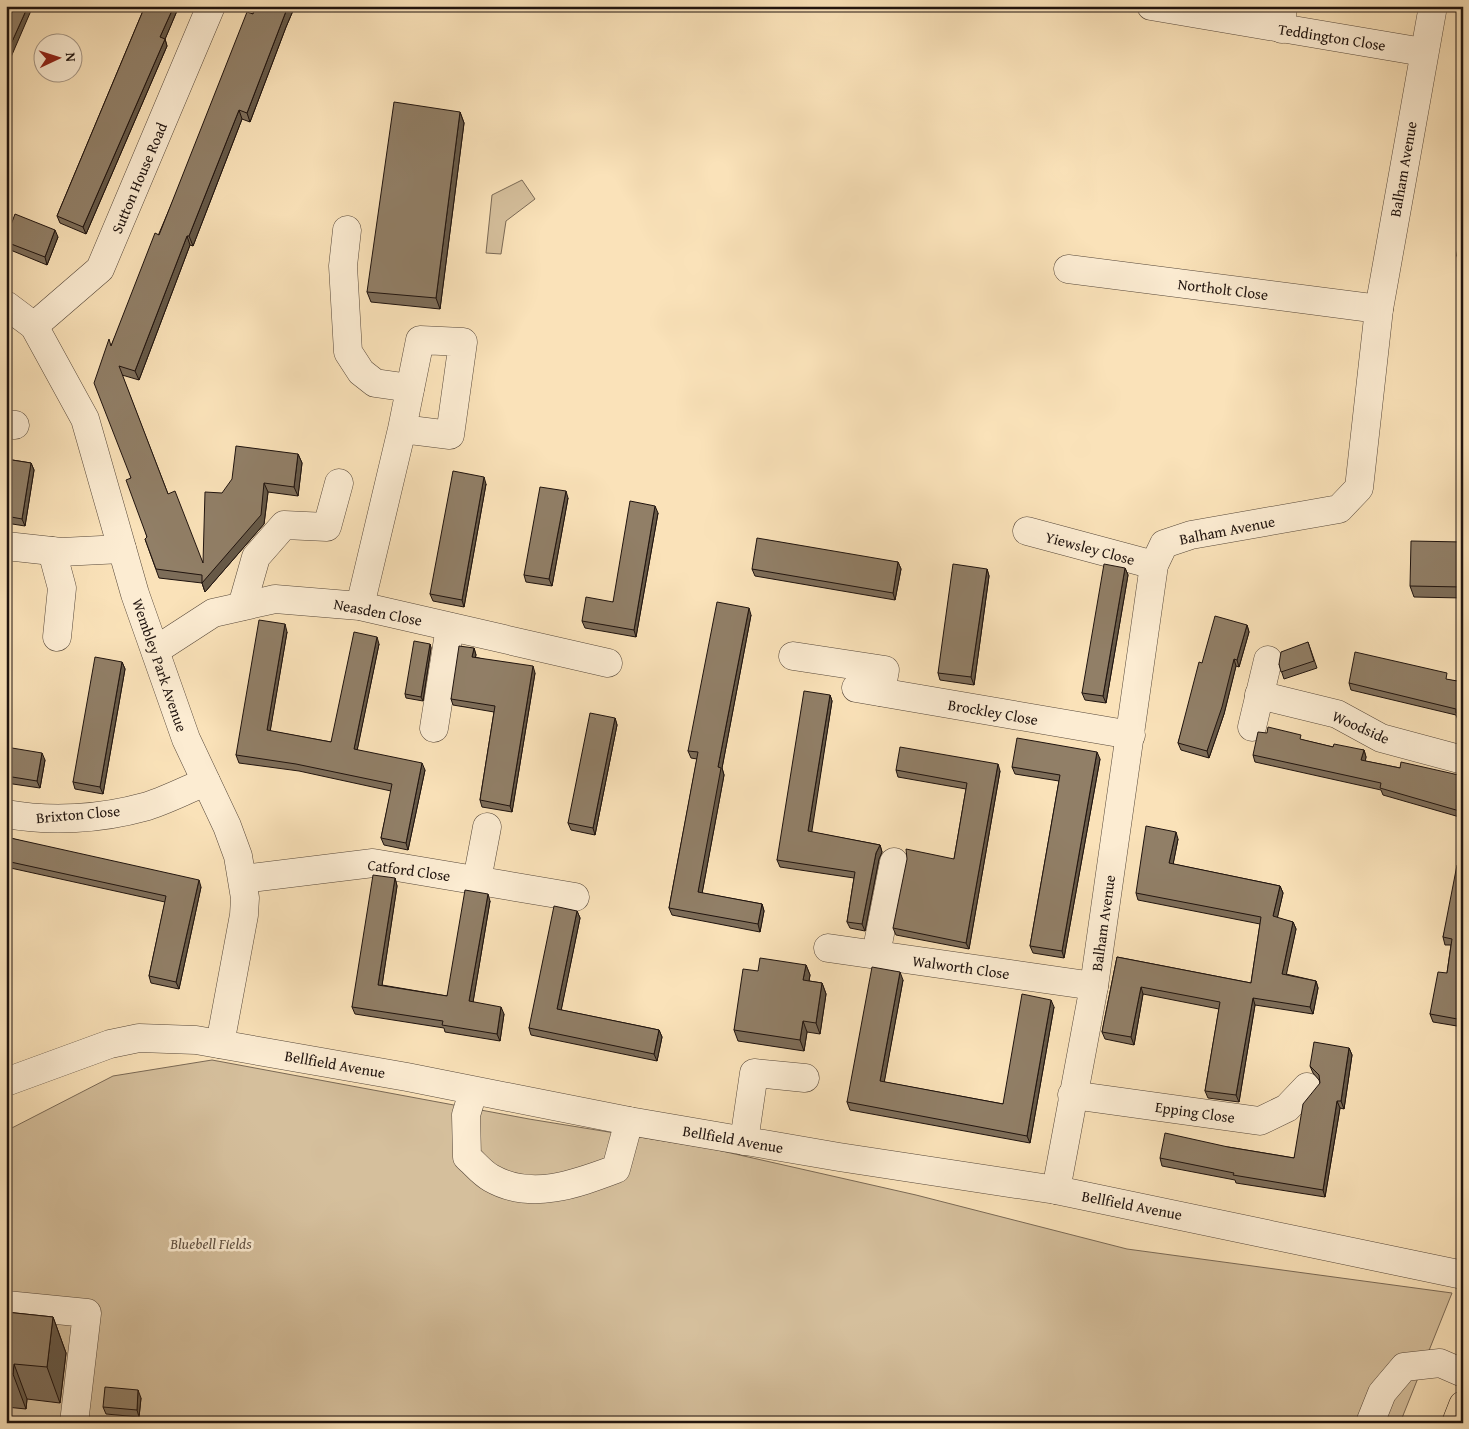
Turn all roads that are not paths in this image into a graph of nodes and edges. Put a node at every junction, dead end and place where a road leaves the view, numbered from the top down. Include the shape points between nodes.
1 (211, 6) edge
2 (1151, 6) edge
3 (1433, 6) edge
4 (1282, 18) edge
5 (1423, 52) junction
6 (347, 230) dead end
7 (1068, 270) dead end
8 (6, 305) edge
9 (1378, 309) junction
10 (34, 326) junction
11 (410, 388) junction
12 (402, 430) junction
13 (338, 483) dead end
14 (1027, 531) dead end
15 (6, 546) edge
16 (122, 549) junction
17 (52, 551) junction
18 (1154, 565) junction
19 (242, 606) junction
20 (360, 606) junction
21 (450, 627) junction
22 (57, 637) dead end
23 (156, 650) junction
24 (793, 656) dead end
25 (1268, 660) dead end
26 (608, 663) dead end
27 (1259, 695) junction
28 (1252, 727) dead end
29 (434, 728) dead end
30 (1131, 735) junction
31 (1463, 760) edge
32 (206, 782) junction
33 (6, 814) edge
34 (487, 827) dead end
35 (894, 862) dead end
36 (243, 879) junction
37 (477, 880) junction
38 (575, 896) dead end
39 (828, 948) dead end
40 (876, 954) junction
41 (1094, 986) junction
42 (220, 1044) junction
43 (805, 1078) dead end
44 (6, 1082) edge
45 (1307, 1087) dead end
46 (473, 1092) junction
47 (1072, 1095) junction
48 (629, 1121) junction
49 (744, 1141) junction
50 (1056, 1190) junction
51 (1463, 1274) edge
52 (6, 1305) edge
53 (1463, 1373) edge
54 (1463, 1405) edge
55 (74, 1423) edge
56 (1370, 1423) edge
57 (1456, 1423) edge

1 - 10 street, Sutton House Road via 100,269
2 - 4 street, Teddington Close
3 - 5 street, Balham Avenue
4 - 5 street, Teddington Close
5 - 9 street, Balham Avenue
6 - 11 street via 344,266 348,352 361,372 375,383
7 - 9 street, Northolt Close
8 - 10 street, Wembley Park Avenue
9 - 18 street, Balham Avenue via 1359,488 1339,509 1191,535 1164,544
10 - 16 street, Wembley Park Avenue via 85,419
11 - 12 street
11 - 12 street via 420,340 463,342 450,435
12 - 20 street
13 - 19 street via 327,526 284,525 256,556
14 - 18 street, Yiewsley Close
15 - 17 street
16 - 17 street
16 - 23 street, Wembley Park Avenue
17 - 22 street via 62,588
18 - 30 street, Balham Avenue
19 - 20 street, Neasden Close via 275,599
19 - 23 street, Neasden Close via 213,613
20 - 21 street, Neasden Close
21 - 26 street, Neasden Close
21 - 29 street
23 - 32 street, Wembley Park Avenue via 186,739
24 - 30 street, Brockley Close via 885,670 868,690
25 - 27 street
27 - 28 street
27 - 31 street, Woodside via 1337,714 1381,738
30 - 41 street, Balham Avenue
32 - 33 street, Brixton Close via 145,806 111,814 36,820
32 - 36 street, Wembley Park Avenue via 227,826
34 - 37 street
35 - 40 street
36 - 37 street, Catford Close via 374,863
36 - 42 street, Wembley Park Avenue via 244,915
37 - 38 street, Catford Close
39 - 40 street, Walworth Close
40 - 41 street, Walworth Close
41 - 47 street, Balham Avenue
42 - 44 street, Bellfield Avenue via 166,1038 125,1041
42 - 46 street, Bellfield Avenue
43 - 49 street via 754,1073
45 - 47 street, Epping Close via 1287,1108 1260,1121
46 - 48 street, Bellfield Avenue
46 - 48 street via 466,1115 467,1158 490,1178 521,1189 535,1191 583,1181 616,1169
47 - 50 street, Balham Avenue
48 - 49 street, Bellfield Avenue
49 - 50 street, Bellfield Avenue
50 - 51 street, Bellfield Avenue
52 - 55 street via 87,1313
53 - 56 street via 1440,1363 1404,1367 1382,1393
54 - 57 main road

